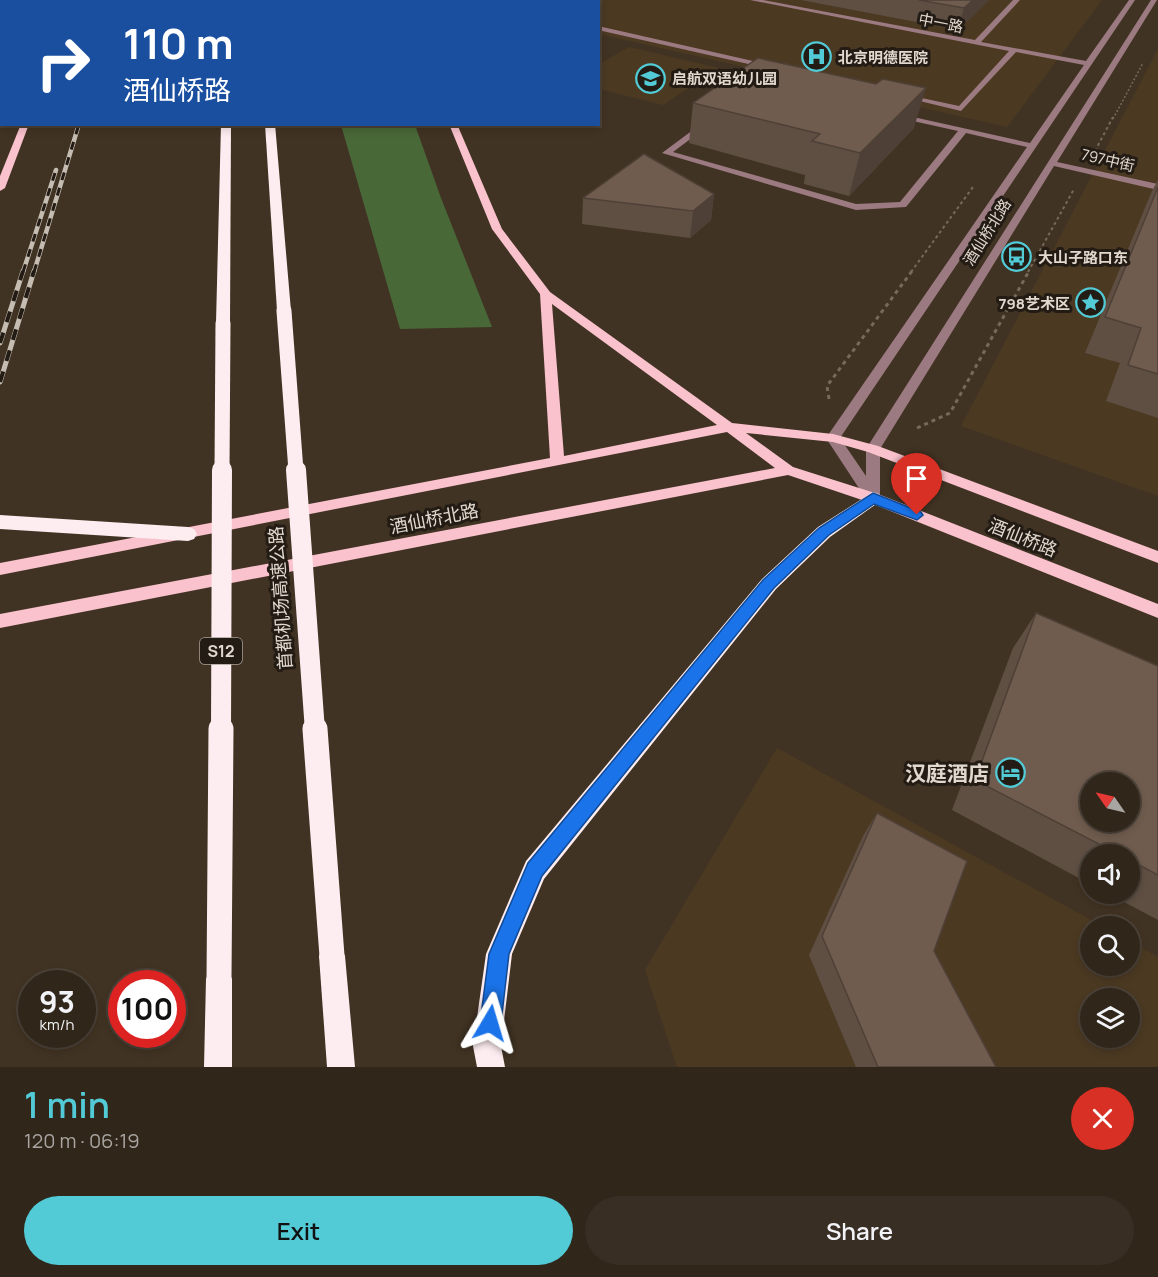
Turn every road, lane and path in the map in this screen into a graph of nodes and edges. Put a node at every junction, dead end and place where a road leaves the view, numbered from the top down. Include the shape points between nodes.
1 (753, 0) edge
2 (1017, 0) edge
3 (1132, 0) edge
4 (1154, 0) edge
5 (1146, 13) junction
6 (1158, 15) edge
7 (600, 28) edge
8 (976, 43) junction
9 (1014, 50) junction
10 (1147, 57) dead end
11 (1088, 64) junction
12 (786, 70) edge
13 (891, 94) edge
14 (884, 112) edge
15 (713, 118) edge
16 (24, 126) edge
17 (226, 126) edge
18 (270, 126) edge
19 (454, 126) edge
20 (963, 130) junction
21 (1032, 146) junction
22 (1052, 163) junction
23 (1085, 171) junction
24 (1158, 187) edge
25 (0, 188) edge
26 (546, 294) junction
27 (730, 427) junction
28 (833, 438) junction
29 (873, 449) junction
30 (557, 461) junction
31 (788, 470) junction
32 (873, 498) junction
33 (0, 522) edge
34 (188, 534) junction
35 (1158, 557) edge
36 (0, 569) edge
37 (1158, 611) edge
38 (0, 621) edge
39 (218, 1067) edge
40 (340, 1067) edge
41 (491, 1067) edge

1 - 8 street, 中一路
2 - 8 street
3 - 11 street, 酒仙桥北路
4 - 5 street, 酒仙桥北路
5 - 6 street
5 - 22 street, 酒仙桥北路
7 - 12 street
8 - 9 street, 中一路
9 - 11 street, 中一路
9 - 13 street via 961,110
10 - 23 path
11 - 21 street, 酒仙桥北路
14 - 20 street
15 - 20 street via 666,153 856,207 903,205
16 - 25 main road
17 - 39 highway, S12, bridge
18 - 40 highway, 首都机场高速公路, bridge
19 - 26 main road via 497,229
20 - 21 street
21 - 28 street, 酒仙桥北路
22 - 23 street, 797中街
22 - 29 street, 酒仙桥北路
23 - 24 street, 797中街
23 - 29 path via 950,413
26 - 27 main road
26 - 30 main road
27 - 28 main road, 酒仙桥北路
27 - 30 main road, 酒仙桥北路
27 - 31 main road
28 - 29 main road, 酒仙桥北路
28 - 32 street
29 - 32 street
29 - 35 main road, 酒仙桥路
30 - 34 main road, 酒仙桥北路
31 - 32 main road, 酒仙桥北路
31 - 38 main road, 酒仙桥北路
32 - 37 main road, 酒仙桥路
32 - 41 highway via 824,531 768,584 535,870 499,954 487,1046
33 - 34 highway
34 - 36 main road, 酒仙桥北路

